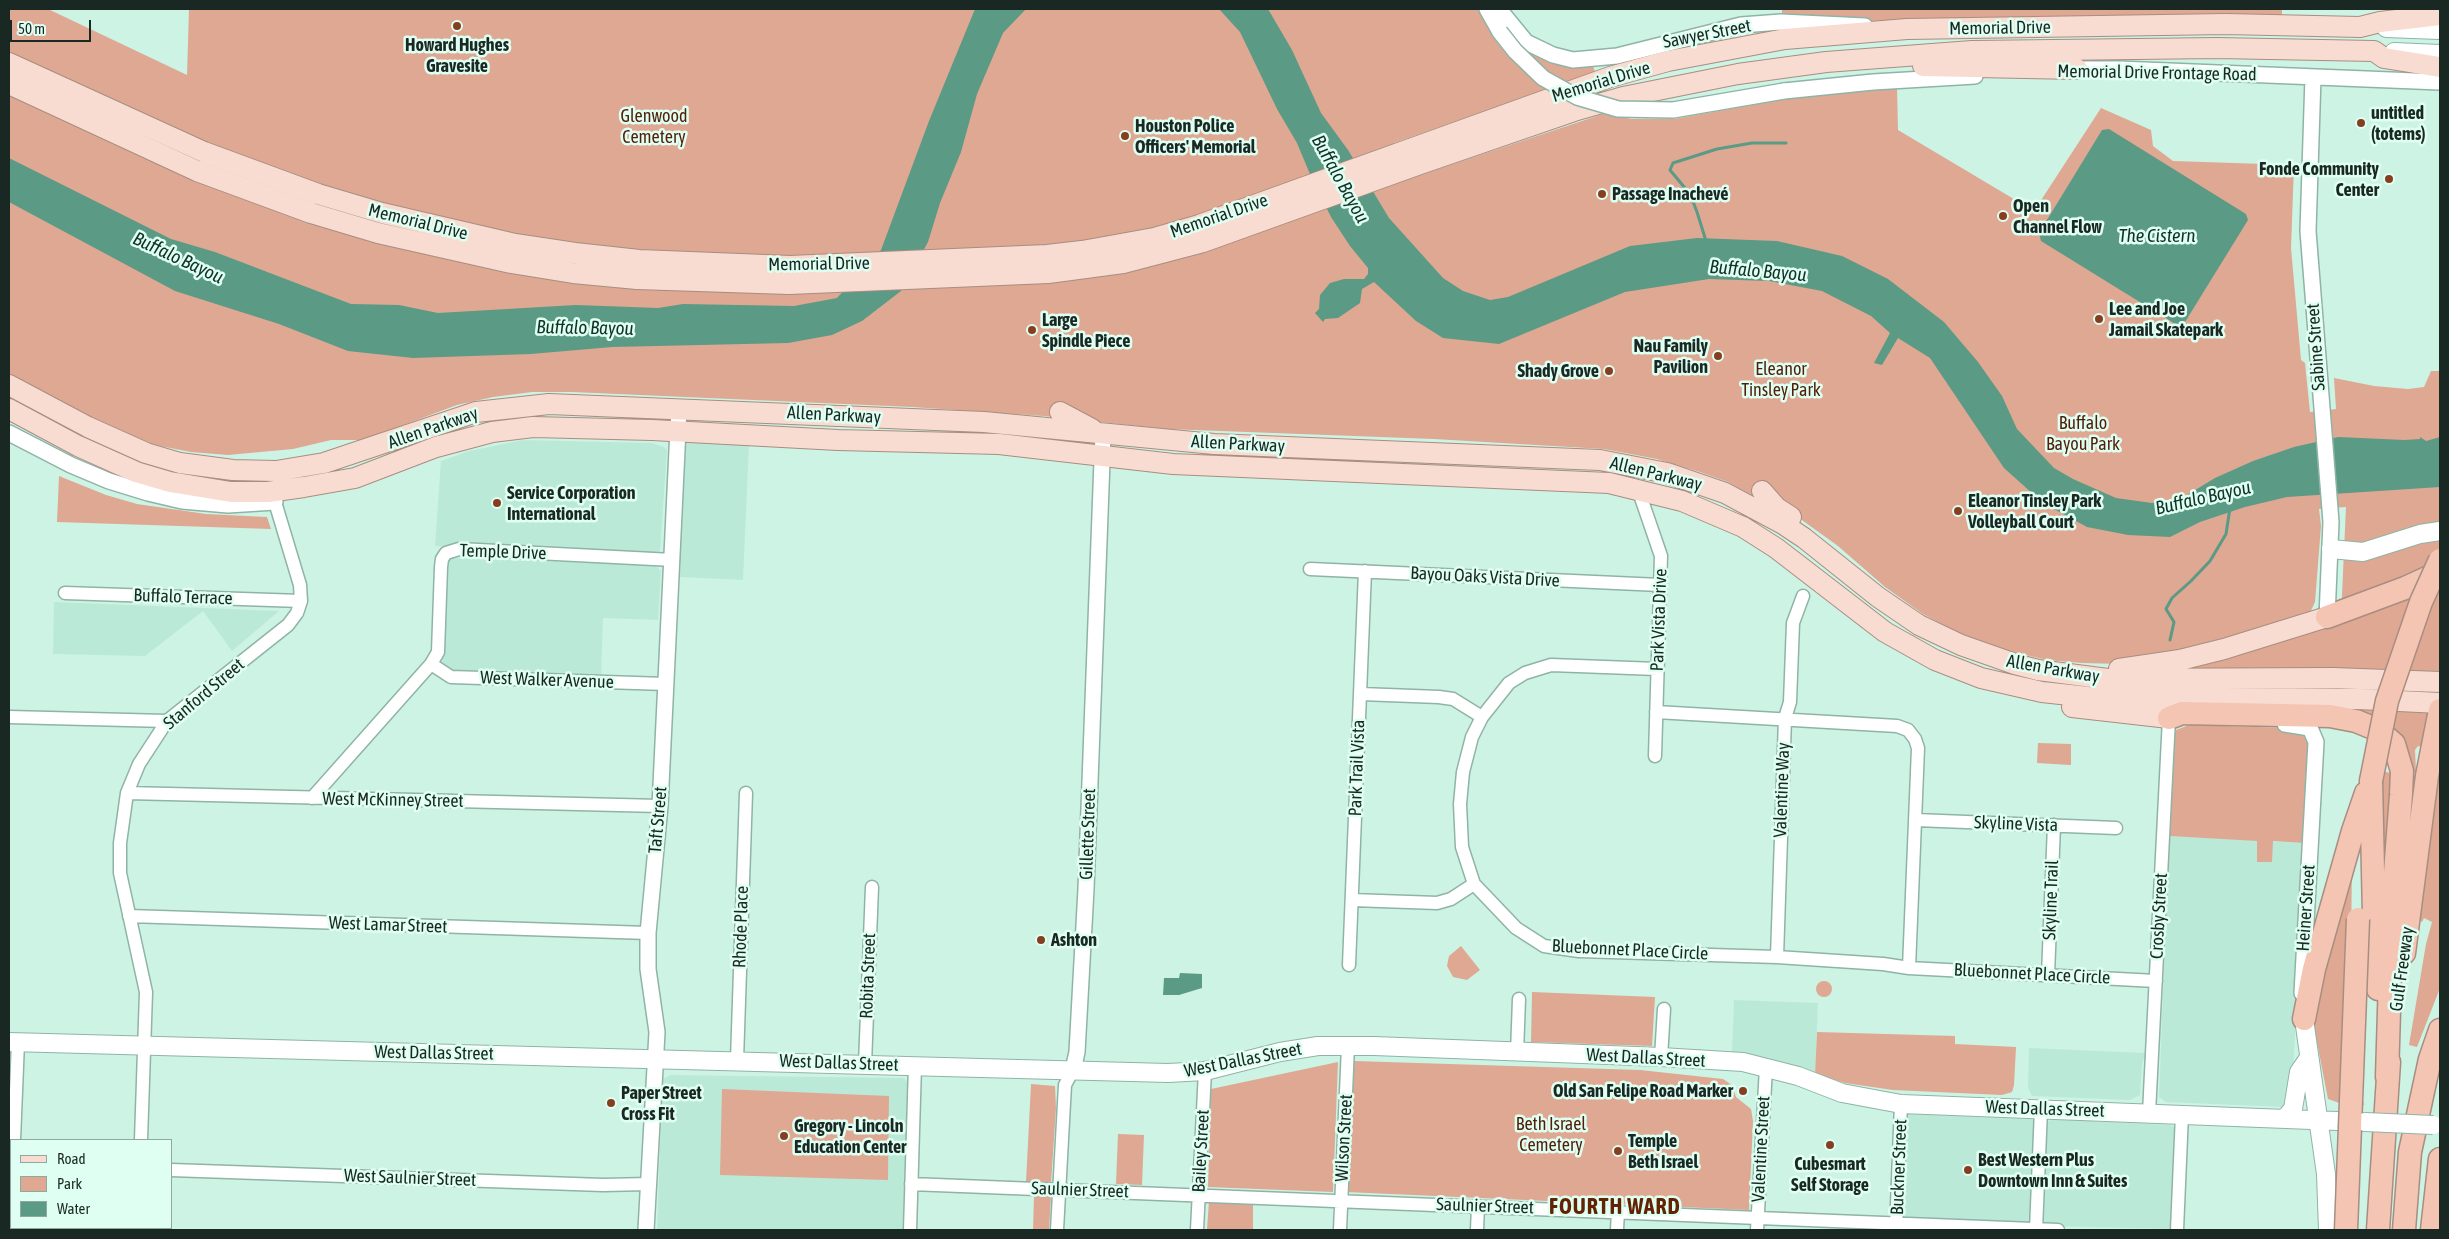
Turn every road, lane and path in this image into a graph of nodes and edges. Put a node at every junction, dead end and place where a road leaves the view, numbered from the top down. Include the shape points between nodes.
1 (1487, 9) edge
2 (1499, 9) edge
3 (2440, 15) edge
4 (2360, 27) junction
5 (1907, 29) junction
6 (2440, 30) edge
7 (2374, 51) junction
8 (2440, 54) edge
9 (9, 62) edge
10 (1826, 62) junction
11 (2440, 67) edge
12 (2077, 68) junction
13 (2313, 77) junction
14 (2440, 82) edge
15 (9, 84) edge
16 (1417, 155) junction
17 (1267, 210) junction
18 (452, 241) junction
19 (9, 385) edge
20 (679, 408) junction
21 (10, 411) edge
22 (1060, 412) dead end
23 (678, 432) junction
24 (9, 433) edge
25 (1103, 434) junction
26 (1102, 457) junction
27 (355, 478) junction
28 (1638, 489) junction
29 (1762, 491) dead end
30 (275, 502) junction
31 (2440, 531) edge
32 (2331, 549) junction
33 (673, 560) junction
34 (2440, 560) edge
35 (1310, 569) dead end
36 (1365, 572) junction
37 (2440, 572) edge
38 (2440, 578) edge
39 (1859, 582) junction
40 (1660, 585) junction
41 (2405, 588) junction
42 (65, 593) dead end
43 (1804, 596) dead end
44 (301, 601) junction
45 (2327, 617) junction
46 (431, 664) junction
47 (1657, 669) junction
48 (2064, 674) junction
49 (2000, 682) junction
50 (2440, 682) edge
51 (666, 684) junction
52 (1360, 694) junction
53 (2382, 700) junction
54 (2440, 703) edge
55 (2440, 710) edge
56 (1656, 712) junction
57 (9, 717) edge
58 (1482, 717) junction
59 (1785, 718) junction
60 (2169, 718) junction
61 (167, 721) junction
62 (1654, 756) dead end
63 (2371, 781) junction
64 (127, 792) junction
65 (746, 793) dead end
66 (312, 798) junction
67 (660, 806) junction
68 (1916, 820) junction
69 (2054, 825) junction
70 (2116, 828) dead end
71 (1474, 884) junction
72 (872, 887) dead end
73 (1352, 900) junction
74 (129, 916) junction
75 (648, 933) junction
76 (1777, 957) junction
77 (1349, 965) dead end
78 (1908, 968) junction
79 (2048, 975) junction
80 (2156, 981) junction
81 (1519, 999) dead end
82 (1664, 1009) dead end
83 (2304, 1019) junction
84 (2440, 1030) edge
85 (13, 1042) edge
86 (145, 1046) junction
87 (1348, 1046) junction
88 (1517, 1053) junction
89 (1661, 1057) junction
90 (657, 1059) junction
91 (2308, 1059) junction
92 (737, 1060) junction
93 (865, 1064) junction
94 (915, 1065) junction
95 (1766, 1067) junction
96 (1073, 1070) junction
97 (1205, 1071) junction
98 (2387, 1077) junction
99 (1901, 1104) junction
100 (2041, 1109) junction
101 (2149, 1113) junction
102 (2182, 1114) junction
103 (2285, 1118) junction
104 (2319, 1120) junction
105 (2437, 1126) edge
106 (14, 1139) edge
107 (141, 1139) edge
108 (2440, 1159) edge
109 (172, 1170) edge
110 (649, 1184) junction
111 (911, 1184) junction
112 (1060, 1190) junction
113 (1198, 1194) junction
114 (1341, 1200) junction
115 (1478, 1206) junction
116 (1618, 1211) junction
117 (1757, 1224) edge
118 (1896, 1227) edge
119 (646, 1230) edge
120 (910, 1230) edge
121 (1057, 1230) edge
122 (1197, 1230) edge
123 (1340, 1230) edge
124 (1477, 1230) edge
125 (1617, 1230) edge
126 (2036, 1230) edge
127 (2058, 1230) edge
128 (2177, 1230) edge
129 (2328, 1230) edge
130 (2346, 1230) edge
131 (2378, 1230) edge
132 (2404, 1230) edge
133 (2432, 1230) edge

1 - 12 street, Memorial Drive Frontage Road, bridge via 1515,51 1542,78 1578,97 1618,108 1674,110 1784,91
2 - 5 street, Sawyer Street via 1526,42 1544,52 1573,60 1616,56 1741,25 1819,22
3 - 4 main road
4 - 5 main road, Memorial Drive via 2226,24
4 - 6 main road, Memorial Drive
5 - 16 main road, Memorial Drive via 1785,38 1668,61 1567,91
7 - 8 main road, Memorial Drive
7 - 10 main road, Memorial Drive via 2208,48 1972,51
7 - 11 main road via 2384,58
9 - 18 main road, Memorial Drive via 153,130 254,172
10 - 12 main road
10 - 16 main road, Memorial Drive via 1738,74 1623,97
12 - 13 street, Memorial Drive Frontage Road
13 - 14 street, Memorial Drive Frontage Road
13 - 32 street, Sabine Street via 2308,231
15 - 18 main road, Memorial Drive via 144,149 247,191 378,233
16 - 17 main road, Memorial Drive
17 - 18 main road, Memorial Drive via 1120,245 1047,255 790,266 639,260 515,244
17 - 18 main road, Memorial Drive via 1203,242 1123,262 1048,273 790,284 638,279 573,272
19 - 20 main road, Allen Parkway via 88,428 146,453 180,463 246,471 276,471 324,463 476,412 511,406 572,404
20 - 23 street, Taft Street
20 - 25 main road, Allen Parkway via 984,422
21 - 27 main road, Allen Parkway via 115,463 170,482 231,492 259,492
22 - 25 main road
23 - 26 main road, Allen Parkway via 999,444
23 - 27 main road, Allen Parkway via 533,427 492,432 436,447
23 - 33 street, Taft Street
24 - 30 street via 86,472 148,493 182,501 228,505
25 - 26 street, Gillette Street
25 - 39 main road, Allen Parkway via 1214,444 1570,457 1644,467 1691,480 1745,503 1804,538
26 - 28 main road, Allen Parkway via 1173,464 1582,481
26 - 96 street, Gillette Street via 1086,898 1077,1052
27 - 30 main road via 304,498
28 - 40 street, Park Vista Drive via 1661,556
28 - 49 main road, Allen Parkway via 1682,501 1743,527 1776,548 1885,632 1935,660
29 - 39 main road via 1777,508 1825,542
30 - 44 street via 300,585
31 - 32 main road via 2364,552
32 - 45 street, Sabine Street
33 - 46 street, Temple Drive via 452,549 442,559 438,652
33 - 51 street, Taft Street
34 - 63 highway, bridge via 2421,602 2387,701
35 - 36 street, Bayou Oaks Vista Drive
36 - 40 street, Bayou Oaks Vista Drive
36 - 52 street, Park Trail Vista
37 - 41 highway
38 - 41 highway
39 - 48 main road, Allen Parkway via 1919,625 1961,645 2015,664
40 - 47 street, Park Vista Drive
41 - 45 highway
42 - 44 street, Buffalo Terrace
43 - 59 street, Valentine Way via 1793,623 1790,702
44 - 61 street, Stanford Street via 288,625
45 - 48 main road via 2180,660
46 - 51 street, West Walker Avenue via 451,676
46 - 66 street, Temple Drive
47 - 56 street, Park Vista Drive
47 - 58 street, Bluebonnet Place Circle via 1551,665 1525,673 1509,683
48 - 50 main road, Allen Parkway via 2108,679 2333,678
49 - 53 main road, Allen Parkway via 2042,692 2088,697
49 - 60 main road via 2053,704
51 - 67 street, Taft Street
52 - 58 street via 1439,697 1453,700
52 - 73 street, Park Trail Vista
53 - 54 main road, Allen Parkway
53 - 55 main road
55 - 98 highway, Gulf Freeway via 2427,776
56 - 59 street
56 - 62 street, Park Vista Drive
57 - 61 street
58 - 71 street, Bluebonnet Place Circle via 1467,755 1460,804 1462,846
59 - 68 street via 1897,726 1908,730 1918,748
59 - 76 street, Valentine Way
60 - 80 street, Crosby Street
60 - 83 street, Heiner Street via 2302,725 2310,728 2314,735 2301,986
60 - 98 highway via 2182,713 2330,716 2378,730 2394,744 2402,771 2392,912
61 - 64 street, Stanford Street via 139,764
63 - 83 highway via 2353,831 2314,969
63 - 98 highway via 2375,961
63 - 130 highway, bridge via 2363,827
64 - 66 street, West McKinney Street
64 - 74 street, Stanford Street via 120,835 120,873
65 - 92 street, Rhode Place
66 - 67 street, West McKinney Street
67 - 75 street, Taft Street
68 - 69 street, Skyline Vista
68 - 78 street
69 - 70 street, Skyline Vista
69 - 79 street, Skyline Trail
71 - 73 street via 1451,899 1437,903
71 - 76 street, Bluebonnet Place Circle via 1516,928 1544,946 1579,951
72 - 93 street, Robita Street
73 - 77 street, Park Trail Vista
74 - 75 street, West Lamar Street
74 - 86 street, Stanford Street via 146,992
75 - 90 street, Taft Street via 648,969 657,1032
76 - 78 street, Bluebonnet Place Circle
78 - 79 street, Bluebonnet Place Circle
79 - 80 street, Bluebonnet Place Circle
80 - 101 street, Crosby Street
81 - 88 street
82 - 89 street
83 - 91 main road, Heiner Street
84 - 132 highway via 2430,1059 2410,1152
85 - 86 main road, West Dallas Street
85 - 106 street
86 - 90 main road, West Dallas Street
86 - 107 street, Stanford Street
87 - 88 main road, West Dallas Street
87 - 97 main road, West Dallas Street via 1318,1046 1280,1052
87 - 114 street, Wilson Street
88 - 89 main road, West Dallas Street
89 - 95 main road, West Dallas Street via 1743,1062
90 - 92 main road, West Dallas Street
90 - 110 street, Taft Street
91 - 103 main road via 2299,1072 2293,1109
91 - 104 main road, Heiner Street
92 - 93 main road, West Dallas Street
93 - 94 main road, West Dallas Street
94 - 96 main road, West Dallas Street
94 - 111 street
95 - 99 main road, West Dallas Street via 1842,1093
95 - 117 street, Valentine Street
96 - 97 main road, West Dallas Street
96 - 112 street, Gillette Street via 1065,1085
97 - 113 street, Bailey Street
98 - 131 highway, Gulf Freeway
99 - 100 main road, West Dallas Street
99 - 118 street, Buckner Street
100 - 101 main road, West Dallas Street
100 - 126 street
101 - 102 main road, West Dallas Street
102 - 103 main road, West Dallas Street
102 - 128 street
103 - 104 main road, West Dallas Street
104 - 105 main road, West Dallas Street, bridge
104 - 129 main road, Heiner Street via 2326,1174
108 - 133 highway
109 - 110 street, West Saulnier Street
110 - 119 street, Taft Street
111 - 112 street, Saulnier Street
111 - 120 street
112 - 113 street, Saulnier Street
112 - 121 street, Gillette Street
113 - 114 street, Saulnier Street
113 - 122 street, Bailey Street
114 - 115 street, Saulnier Street
114 - 123 street, Wilson Street
115 - 116 street, Saulnier Street
115 - 124 street
116 - 117 street, Saulnier Street
116 - 125 street
117 - 118 street, Saulnier Street
118 - 126 street, Saulnier Street
126 - 127 street, Saulnier Street

